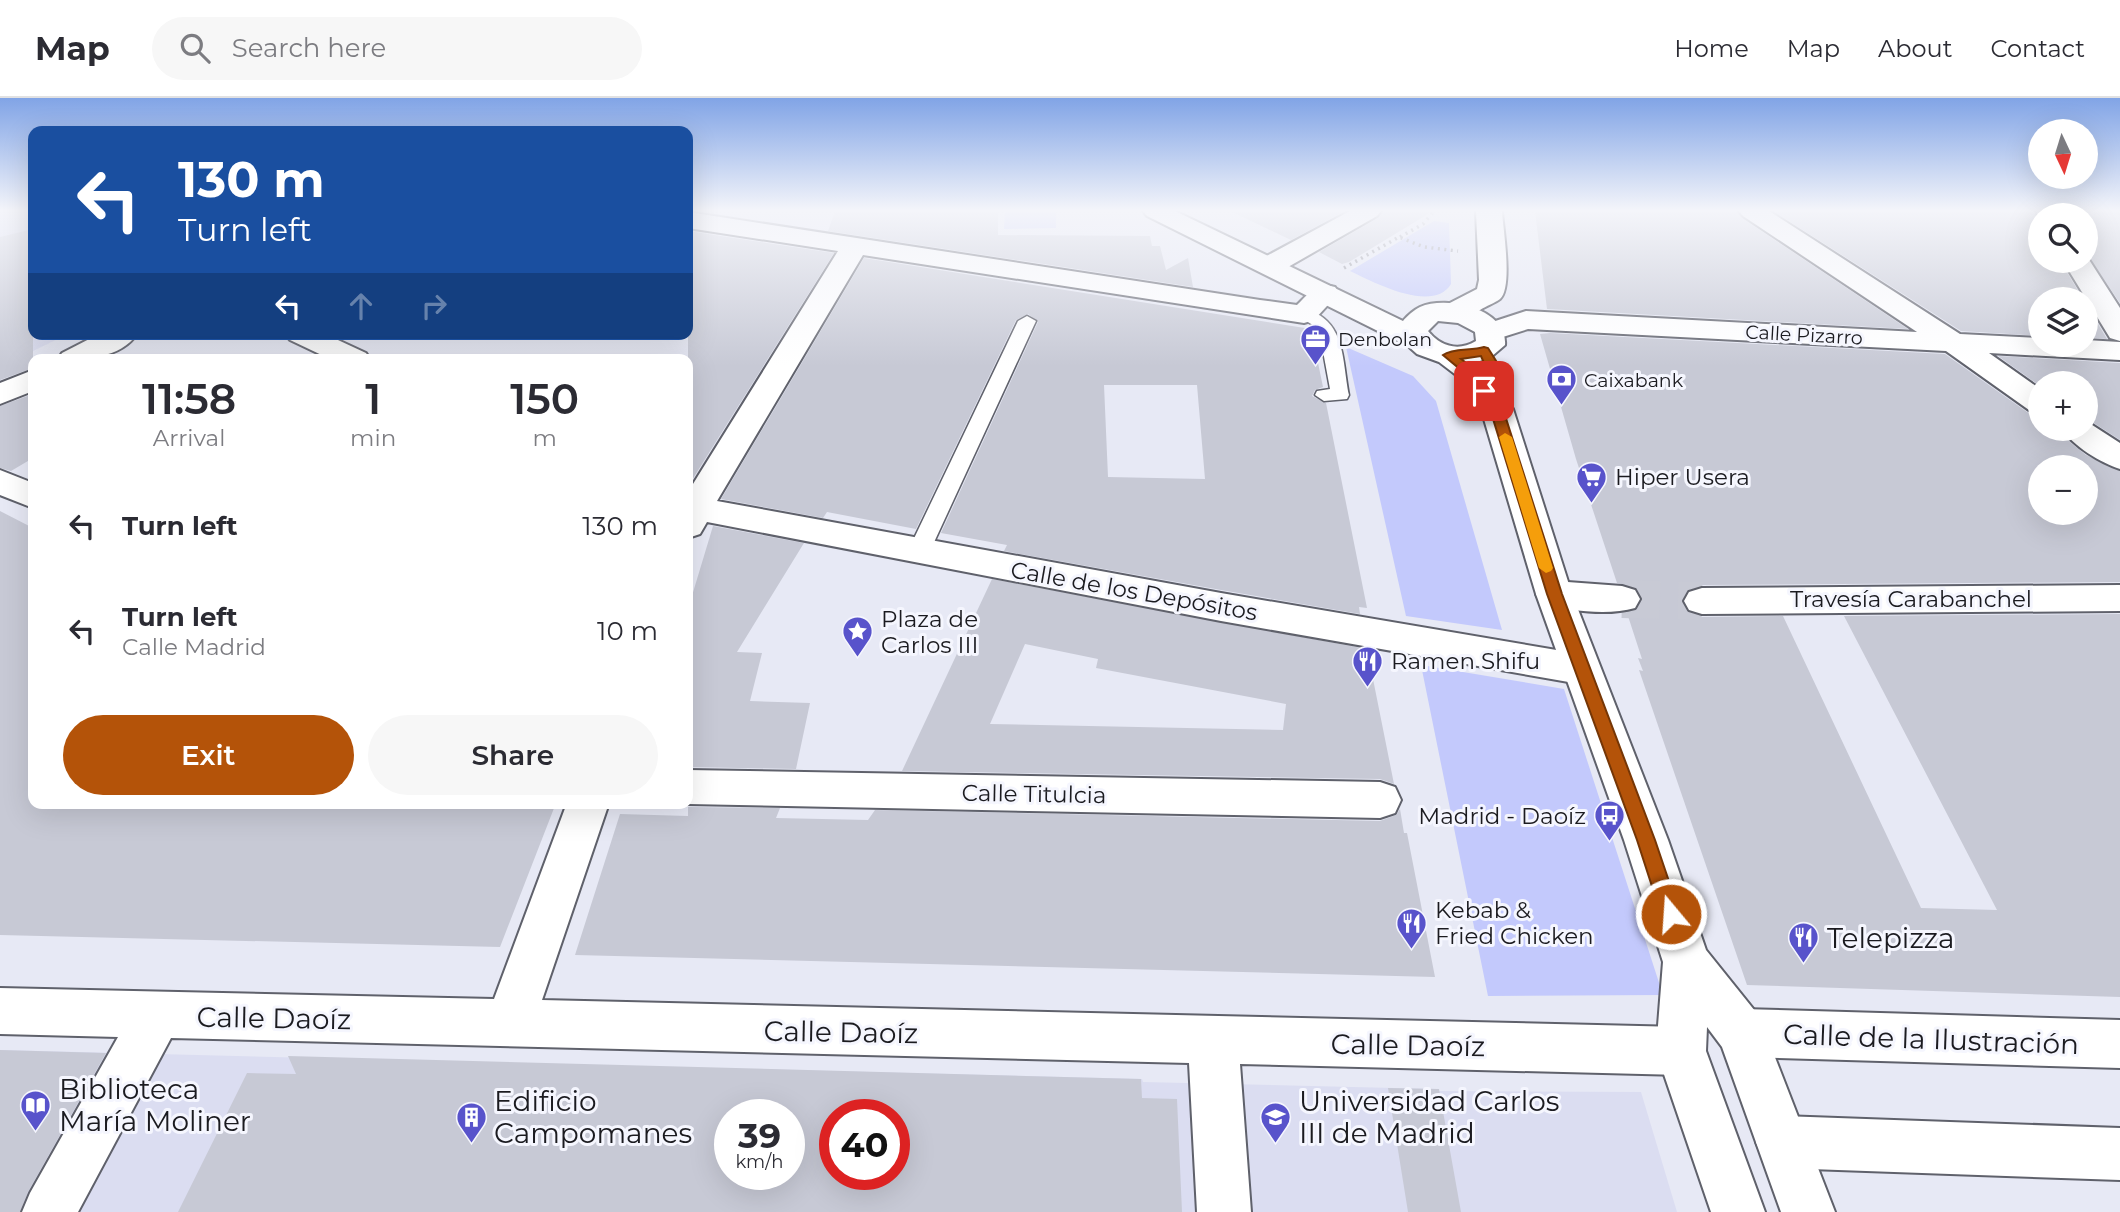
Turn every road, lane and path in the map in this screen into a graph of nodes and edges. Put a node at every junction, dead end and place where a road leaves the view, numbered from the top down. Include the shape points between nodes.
1 (845, 263) edge
2 (949, 263) edge
3 (1287, 263) edge
4 (1297, 263) edge
5 (1353, 263) edge
6 (1492, 263) edge
7 (1832, 263) edge
8 (2084, 273) edge
9 (1325, 293) junction
10 (1454, 312) junction
11 (1304, 314) junction
12 (1027, 321) dead end
13 (1418, 328) junction
14 (2120, 332) edge
15 (110, 340) edge
16 (313, 340) edge
17 (1487, 341) junction
18 (1956, 344) junction
19 (2120, 351) edge
20 (83, 354) edge
21 (344, 354) edge
22 (1449, 355) junction
23 (28, 381) edge
24 (0, 395) edge
25 (1324, 395) dead end
26 (2028, 395) edge
27 (1497, 409) junction
28 (2095, 441) edge
29 (2120, 458) edge
30 (0, 481) edge
31 (28, 495) edge
32 (693, 509) edge
33 (693, 514) edge
34 (919, 551) junction
35 (1554, 594) junction
36 (2120, 598) edge
37 (1622, 599) tunnel mouth
38 (1702, 601) tunnel mouth
39 (1580, 669) junction
40 (693, 787) edge
41 (1380, 800) dead end
42 (586, 809) edge
43 (1687, 962) junction
44 (0, 1011) edge
45 (157, 1016) junction
46 (509, 1024) junction
47 (1742, 1033) junction
48 (1213, 1041) junction
49 (2120, 1044) edge
50 (1682, 1051) junction
51 (1783, 1142) junction
52 (2120, 1154) edge
53 (48, 1212) edge
54 (1224, 1212) edge
55 (1738, 1212) edge
56 (1808, 1212) edge

1 - 32 street
2 - 11 street via 1048,281
3 - 9 street
4 - 5 path via 1335,273
6 - 10 street via 1490,293
7 - 18 street
8 - 14 street
9 - 11 street
9 - 13 street
10 - 13 street via 1430,313
10 - 17 street via 1477,320
11 - 25 lane via 1323,324 1328,335 1340,395
12 - 34 lane
13 - 22 street via 1424,346
15 - 20 street
16 - 21 street
17 - 18 street, Calle Pizarro via 1534,320
17 - 22 street via 1475,355
17 - 27 street via 1504,395
18 - 19 street, Calle Pizarro
18 - 26 street
22 - 27 street via 1471,372
23 - 24 street
27 - 35 street
28 - 29 street
30 - 31 street
33 - 34 street, Calle de los Depósitos
34 - 39 street, Calle de los Depósitos
35 - 37 street
35 - 39 street
36 - 38 street, Travesía Carabanchel
39 - 43 street
40 - 41 street, Calle Titulcia
42 - 46 street
43 - 47 street
43 - 50 street
44 - 45 street, Calle Daoíz
45 - 46 street, Calle Daoíz
45 - 53 street
46 - 48 street, Calle Daoíz
47 - 49 street, Calle de la Ilustración
47 - 51 street
48 - 50 street, Calle Daoíz
48 - 54 street
50 - 55 street
51 - 52 street
51 - 56 street

